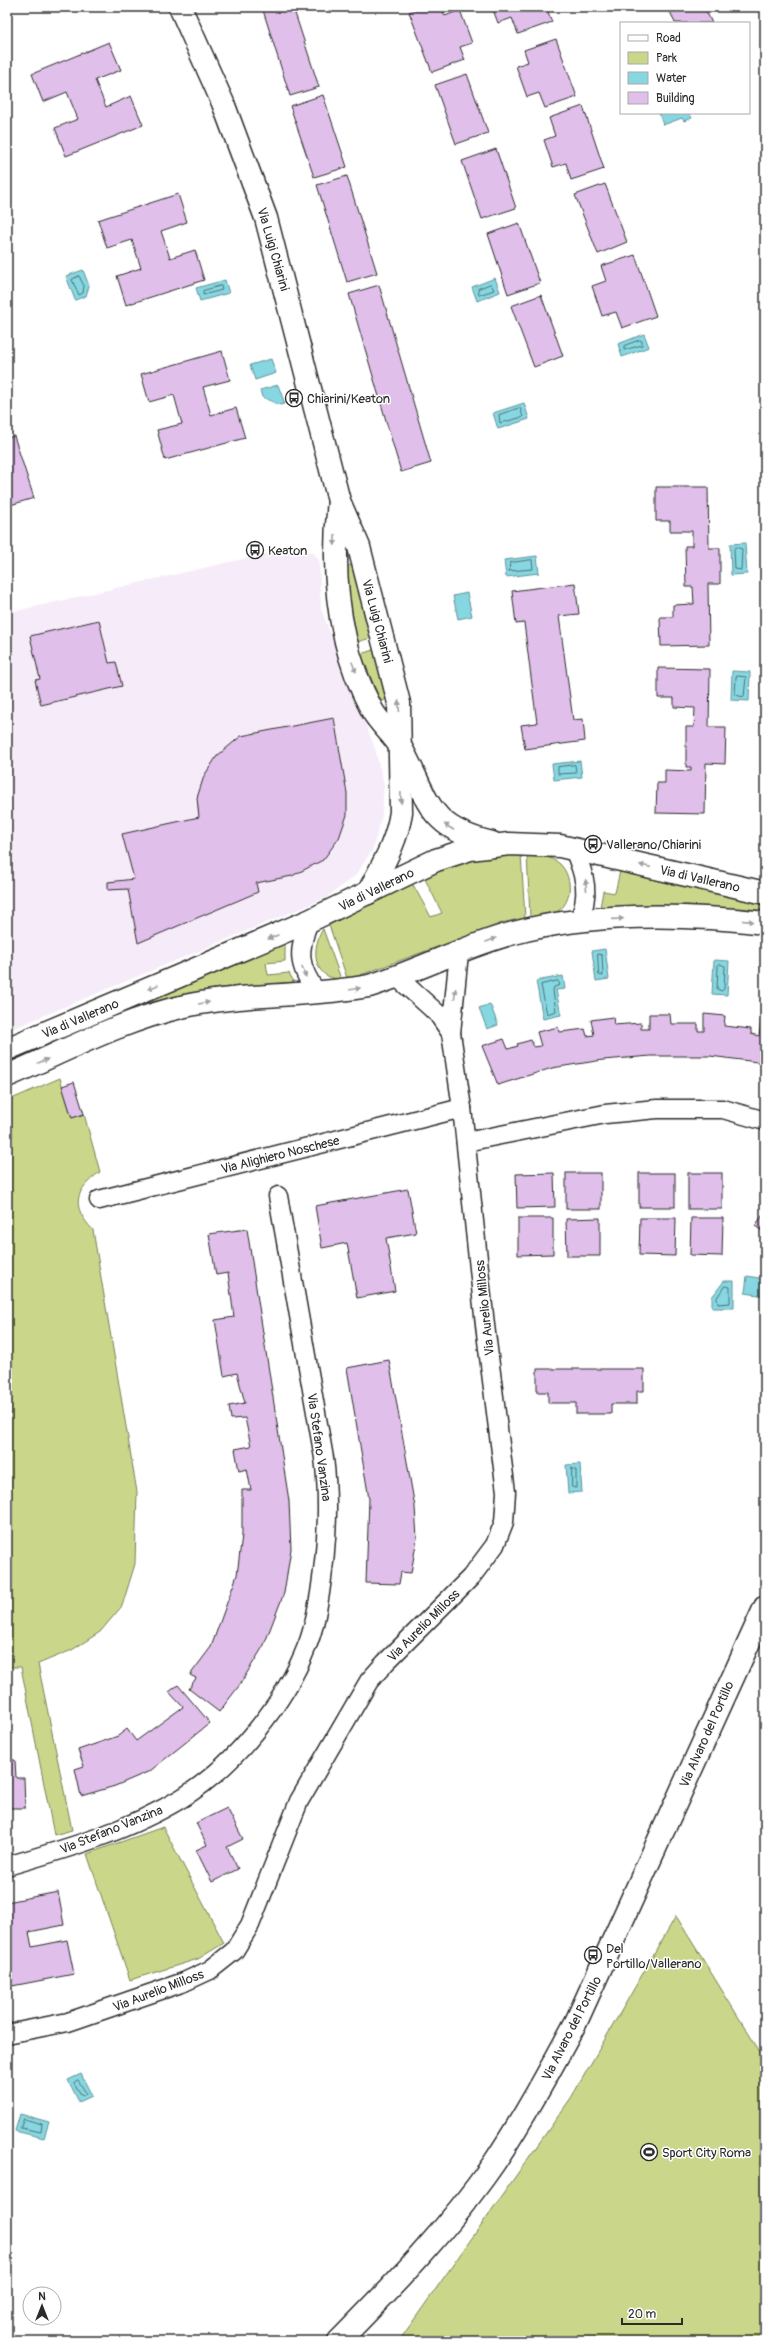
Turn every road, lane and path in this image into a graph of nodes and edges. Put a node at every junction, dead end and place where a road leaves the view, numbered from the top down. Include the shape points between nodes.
1 (180, 7) edge
2 (339, 501) junction
3 (400, 745) junction
4 (499, 845) junction
5 (574, 849) junction
6 (368, 892) junction
7 (765, 894) edge
8 (309, 922) junction
9 (578, 922) junction
10 (765, 923) edge
11 (459, 953) junction
12 (397, 977) junction
13 (317, 993) junction
14 (451, 1033) junction
15 (7, 1049) edge
16 (7, 1076) edge
17 (462, 1108) junction
18 (765, 1121) edge
19 (466, 1142) junction
20 (278, 1196) dead end
21 (99, 1200) dead end
22 (765, 1607) edge
23 (7, 1866) edge
24 (7, 2034) edge
25 (340, 2341) edge

1 - 2 street, Via Luigi Chiarini via 226,110 266,218
3 -> 2 street, Via Luigi Chiarini via 399,703 359,547
2 -> 3 street, Via Luigi Chiarini via 335,575 338,609 349,654 372,711
4 -> 3 street, Via Luigi Chiarini via 459,833 441,821 427,802
3 -> 6 street, Via Luigi Chiarini via 400,825 392,848
4 - 5 street, Via di Vallerano via 538,844
4 - 6 street, Via di Vallerano via 470,849 436,860
7 -> 5 street, Via di Vallerano
9 -> 5 street via 584,908 587,889
6 - 8 street, Via di Vallerano
8 -> 13 street via 301,944 300,959 306,976
8 -> 15 street, Via di Vallerano
9 -> 10 street, Via di Vallerano via 674,917
11 -> 9 street, Via di Vallerano via 515,932
11 - 12 street, Via di Vallerano
14 -> 11 street, Via Aurelio Milloss
13 -> 12 street, Via di Vallerano via 369,986
12 - 14 street, Via Aurelio Milloss via 438,1014
16 -> 13 street, Via di Vallerano via 124,1026 165,1012 225,1000
14 - 17 street, Via Aurelio Milloss
17 - 19 street, Via Aurelio Milloss
17 - 21 street, Via Alighiero Noschese
18 - 19 street via 723,1109 657,1109 605,1114
19 - 24 street, Via Aurelio Milloss via 506,1492 504,1522 496,1545 471,1577 384,1663 366,1686 299,1801 250,1926 234,1951 210,1970 184,1982 68,2022
20 - 23 street, Via Stefano Vanzina via 324,1458 328,1499 324,1569 307,1646 300,1663 268,1716 234,1756 198,1787 172,1804 129,1824
22 - 25 street, Via Alvaro del Portillo via 576,2022 533,2098 494,2163 457,2213

